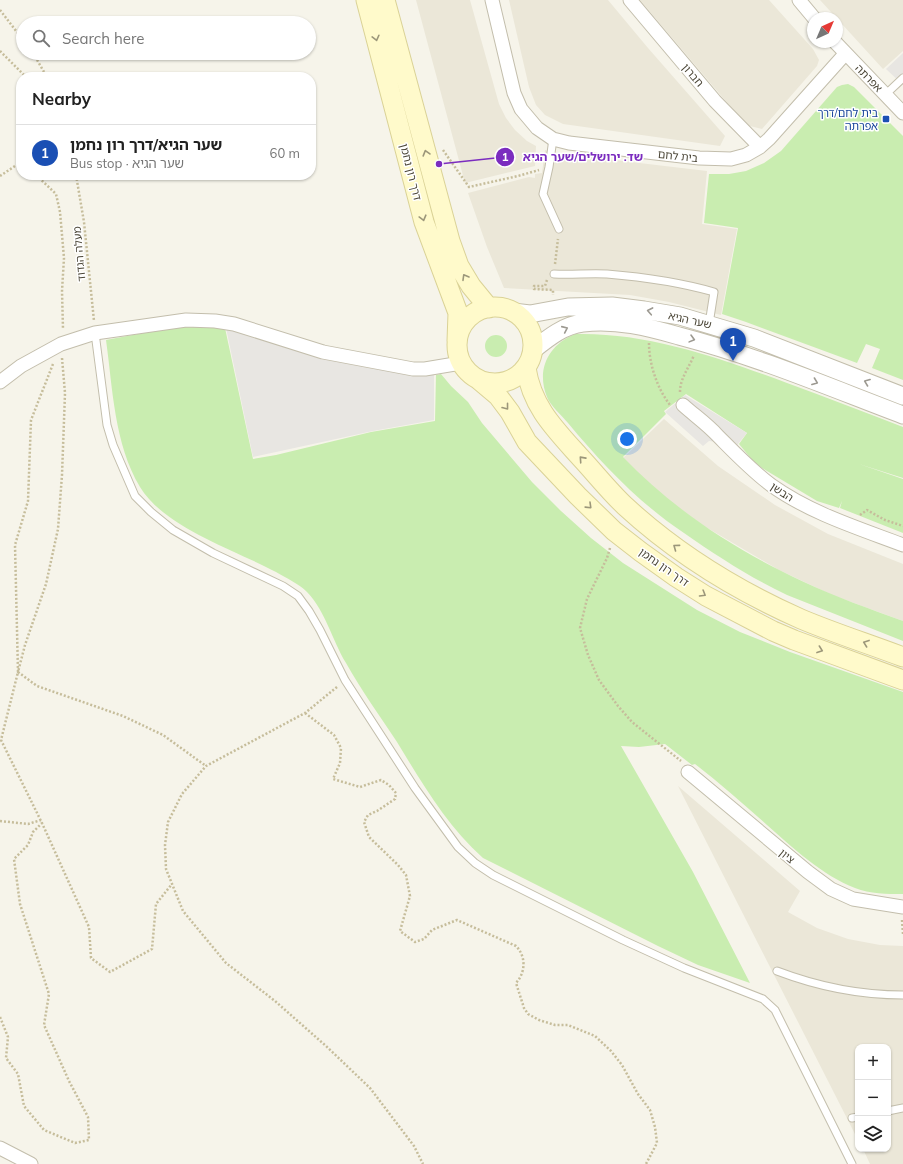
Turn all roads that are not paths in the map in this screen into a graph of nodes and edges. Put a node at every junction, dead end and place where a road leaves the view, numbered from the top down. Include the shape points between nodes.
1 (366, 0) edge
2 (385, 0) edge
3 (492, 0) edge
4 (630, 0) edge
5 (799, 0) edge
6 (809, 12) edge
7 (840, 48) edge
8 (845, 54) junction
9 (903, 78) edge
10 (885, 95) junction
11 (903, 113) edge
12 (553, 139) junction
13 (760, 147) junction
14 (559, 229) road end
15 (554, 274) road end
16 (489, 308) junction
17 (513, 312) junction
18 (709, 324) junction
19 (95, 333) junction
20 (457, 341) junction
21 (533, 350) junction
22 (461, 363) junction
23 (526, 368) junction
24 (479, 380) junction
25 (0, 382) edge
26 (903, 396) edge
27 (677, 405) road end
28 (903, 415) edge
29 (903, 545) edge
30 (903, 657) edge
31 (903, 680) edge
32 (687, 769) road end
33 (903, 907) edge
34 (777, 971) dead end
35 (903, 995) edge
36 (903, 1108) edge
37 (891, 1110) edge
38 (0, 1148) edge
39 (31, 1164) edge
40 (852, 1164) edge

1 -> 20 main road, דרך רון נחמן via 424,222 458,313
16 -> 2 main road, דרך רון נחמן via 463,273 450,241
3 - 12 street, בית לחם via 520,109 537,128
4 - 13 street, חברון via 715,101
5 - 6 street
7 - 8 street, אפרתה
8 - 10 street, אפרתה
8 - 13 street, בית לחם
9 - 10 lane
10 - 11 street, אפרתה
12 - 13 street, בית לחם via 699,158 731,159
12 - 14 lane via 543,194
15 - 18 lane via 606,274 666,281 714,292
16 - 17 main road via 497,307
16 - 20 main road via 469,318 461,329
18 -> 17 street, שער הגיא via 651,311 612,306 568,307 530,314
17 - 21 main road via 531,332
26 -> 18 street, שער הגיא via 754,338
19 - 22 street via 186,320 215,321 234,324 323,352 413,369
19 - 25 street via 61,344 21,366
19 - 40 lane via 107,425 113,446 135,496 173,530 298,596 320,630 346,680 415,788 458,847 476,863 493,875 623,940 684,968 763,999 775,1010
20 - 22 main road
21 - 23 main road
21 -> 28 street, שער הגיא via 544,340 566,328 583,323 610,322 642,326 746,356
22 - 24 main road
23 - 24 main road via 510,381 490,383
30 -> 23 main road, דרך רון נחמן via 802,619 756,597 689,557 651,529 624,506 549,423 528,383
24 -> 31 main road, דרך רון נחמן via 498,396 527,442 558,475 614,531 670,573 706,596 773,631
27 - 29 street, הבשן via 716,433 744,463 797,502
32 - 33 street, ציון via 831,889 853,899
34 - 35 lane via 827,987 881,995
36 - 37 lane
38 - 39 street

